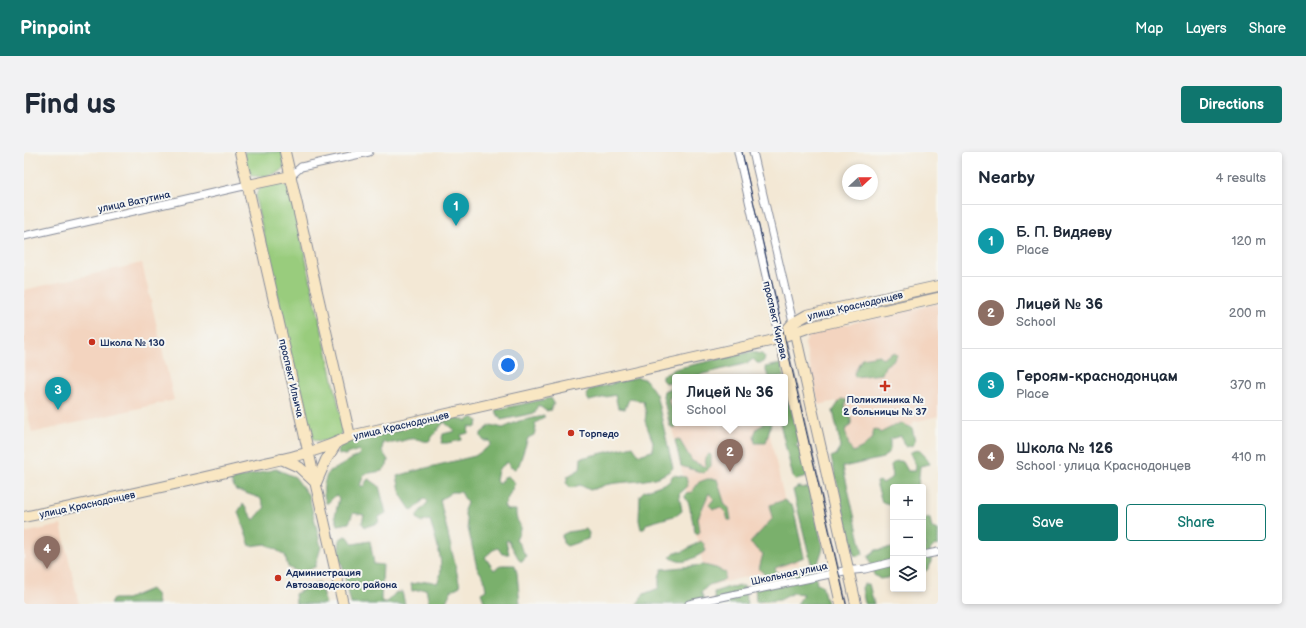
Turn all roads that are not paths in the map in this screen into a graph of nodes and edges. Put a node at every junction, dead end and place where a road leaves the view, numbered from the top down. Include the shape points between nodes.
1 (240, 152) edge
2 (285, 152) edge
3 (369, 152) edge
4 (738, 152) edge
5 (753, 152) edge
6 (291, 176) junction
7 (248, 185) junction
8 (24, 236) edge
9 (938, 286) edge
10 (938, 298) edge
11 (794, 328) junction
12 (780, 338) junction
13 (350, 436) junction
14 (336, 444) junction
15 (308, 451) junction
16 (281, 459) junction
17 (316, 483) junction
18 (24, 517) edge
19 (938, 552) edge
20 (926, 554) edge
21 (890, 563) edge
22 (849, 571) junction
23 (834, 573) junction
24 (343, 604) edge
25 (689, 604) edge
26 (842, 604) edge
27 (856, 604) edge

1 - 7 street, проспект Ильича
2 - 6 street
3 - 6 street via 301,166
4 - 12 street, проспект Кирова
5 - 11 street, проспект Кирова
6 - 7 street
6 - 13 street
7 - 8 street, улица Ватутина
7 - 15 street, проспект Ильича
9 - 11 street, улица Краснодонцев via 807,315
10 - 11 street, улица Краснодонцев via 810,327
11 - 12 street, улица Краснодонцев
11 - 22 street, проспект Кирова
12 - 13 street, улица Краснодонцев
12 - 23 street, проспект Кирова
13 - 14 street, улица Краснодонцев
14 - 15 street, улица Краснодонцев
14 - 17 street
15 - 16 street, улица Краснодонцев
15 - 17 street, проспект Ильича
16 - 17 street via 299,467
16 - 18 street, улица Краснодонцев via 184,483
17 - 24 street, проспект Ильича
19 - 20 street
21 - 22 street, Школьная улица
22 - 23 street, Школьная улица
22 - 27 street, проспект Кирова
23 - 25 street, Школьная улица
23 - 26 street, проспект Кирова

